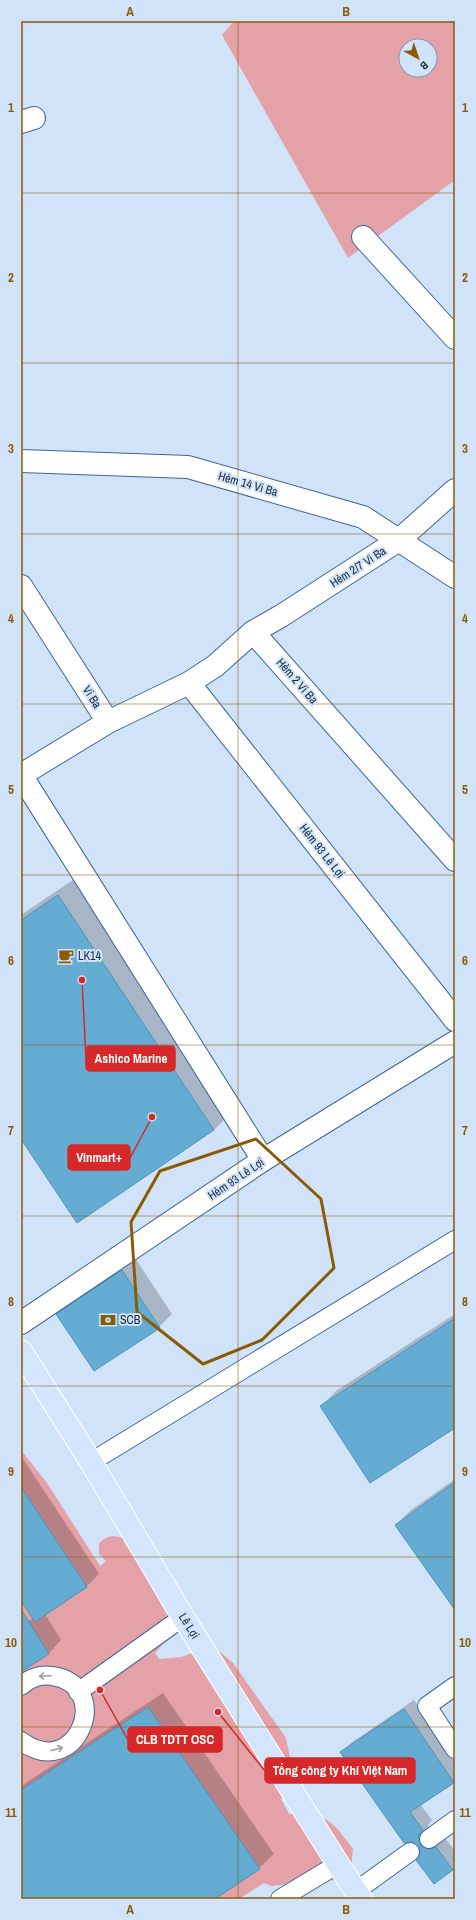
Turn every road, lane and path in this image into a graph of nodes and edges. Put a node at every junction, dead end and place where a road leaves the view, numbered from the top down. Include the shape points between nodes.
1 (363, 237) dead end
2 (455, 338) edge
3 (21, 461) edge
4 (455, 490) edge
5 (399, 540) junction
6 (455, 577) edge
7 (21, 586) edge
8 (253, 632) junction
9 (189, 682) junction
10 (108, 722) junction
11 (21, 775) edge
12 (455, 860) edge
13 (455, 1020) edge
14 (455, 1042) edge
15 (263, 1160) junction
16 (455, 1240) edge
17 (21, 1323) edge
18 (21, 1351) edge
19 (91, 1462) junction
20 (184, 1617) junction
21 (21, 1686) edge
22 (455, 1686) edge
23 (78, 1692) junction
24 (21, 1741) edge
25 (455, 1749) edge
26 (455, 1820) edge
27 (429, 1838) dead end
28 (410, 1852) dead end
29 (338, 1864) junction
30 (359, 1895) edge
31 (280, 1899) edge

1 - 2 street
3 - 5 street, Hẻm 14 Vi Ba via 188,467 363,517
4 - 5 street, Hẻm 2/7 Vi Ba
5 - 6 street, Hẻm 14 Vi Ba
5 - 8 street, Hẻm 2/7 Vi Ba
7 - 10 street, Vi Ba
8 - 9 street via 215,666
8 - 12 street, Hẻm 2 Vi Ba
9 - 10 street
9 - 13 street, Hẻm 93 Lê Lợi
10 - 11 street, Vi Ba
11 - 15 street
14 - 15 street, Hẻm 93 Lê Lợi
15 - 17 street, Hẻm 93 Lê Lợi
16 - 19 lane
18 - 19 main road, Lê Lợi
19 - 20 main road, Lê Lợi
20 - 23 lane
20 - 29 main road, Lê Lợi
23 -> 21 lane via 70,1683 59,1677 47,1675 35,1677
22 - 25 lane via 427,1706
24 -> 23 lane via 42,1751 55,1751 67,1746 83,1727 84,1702
26 - 27 lane
28 - 30 lane
29 - 30 main road, Lê Lợi
29 - 31 lane

